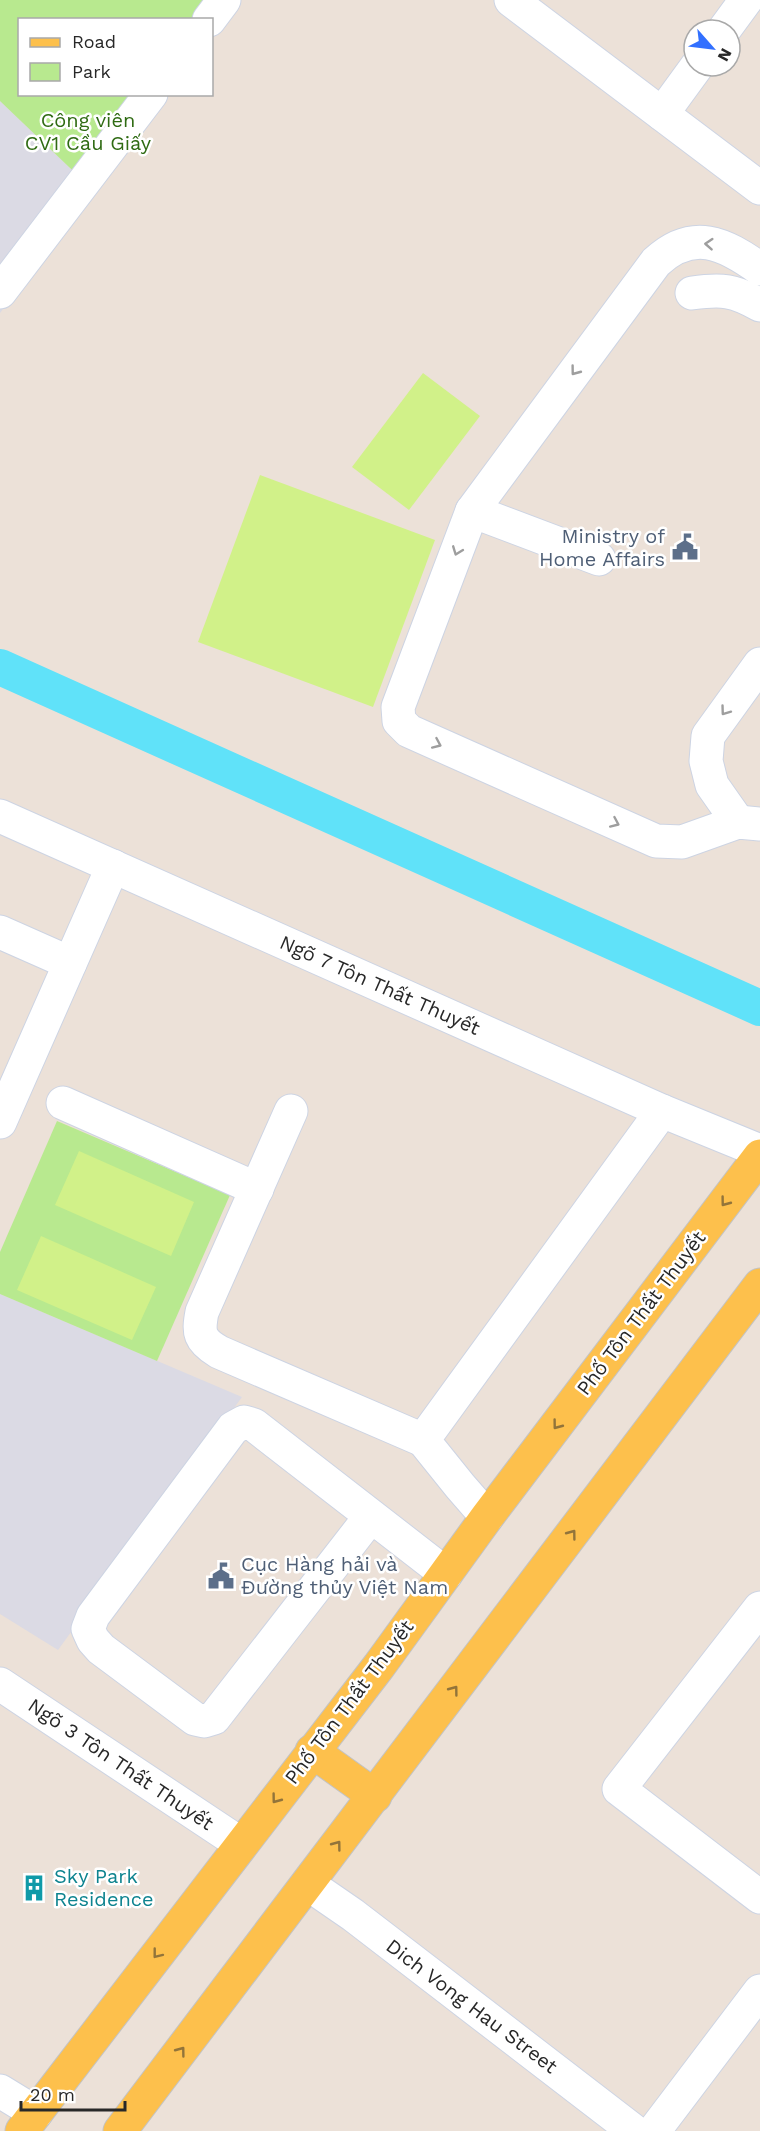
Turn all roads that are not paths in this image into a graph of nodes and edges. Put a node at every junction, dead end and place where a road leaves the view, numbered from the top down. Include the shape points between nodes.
1 (224, 0) edge
2 (511, 0) edge
3 (746, 0) edge
4 (210, 18) edge
5 (733, 18) edge
6 (688, 78) edge
7 (149, 96) edge
8 (662, 114) junction
9 (760, 188) edge
10 (760, 269) edge
11 (0, 292) edge
12 (692, 293) dead end
13 (760, 305) edge
14 (472, 511) junction
15 (599, 559) dead end
16 (760, 664) edge
17 (0, 816) edge
18 (749, 823) edge
19 (113, 867) junction
20 (0, 932) edge
21 (70, 963) junction
22 (63, 1103) dead end
23 (291, 1111) dead end
24 (662, 1111) junction
25 (0, 1122) edge
26 (760, 1154) edge
27 (257, 1189) junction
28 (760, 1286) edge
29 (423, 1440) junction
30 (371, 1516) junction
31 (487, 1517) junction
32 (446, 1574) junction
33 (760, 1608) edge
34 (0, 1684) edge
35 (312, 1750) junction
36 (375, 1796) junction
37 (242, 1844) junction
38 (308, 1884) junction
39 (760, 1897) edge
40 (760, 1991) edge
41 (0, 2091) edge
42 (29, 2122) edge
43 (120, 2131) edge
44 (634, 2131) edge
45 (654, 2131) edge

1 - 4 street
2 - 8 street
3 - 5 street
6 - 8 street
7 - 11 street
8 - 9 street
10 -> 14 street via 715,243 682,244 668,252 649,272
12 - 13 street via 717,290 743,295
14 - 15 street
14 -> 18 street via 398,707 399,721 409,731 656,841 682,842
16 -> 18 street via 708,736 706,761 712,785
17 - 19 street, Ngõ 7 Tôn Thất Thuyết
19 - 21 street
19 - 24 street, Ngõ 7 Tôn Thất Thuyết
20 - 21 street
21 - 25 street
22 - 27 street
23 - 27 street
24 - 26 street, Ngõ 7 Tôn Thất Thuyết
24 - 29 street
26 -> 31 main road, Phố Tôn Thất Thuyết
27 - 29 street via 202,1312 199,1328 205,1344
36 -> 28 main road
29 - 31 street
30 - 30 street via 254,1425 244,1422 233,1428 93,1616 88,1629 101,1649 195,1719 214,1718
30 - 32 street
31 - 32 main road, Phố Tôn Thất Thuyết
32 - 35 main road, Phố Tôn Thất Thuyết
33 - 39 street via 619,1789
34 - 37 street, Ngõ 3 Tôn Thất Thuyết
35 - 36 main road
35 -> 37 main road, Phố Tôn Thất Thuyết
38 -> 36 main road
37 -> 42 main road, Phố Tôn Thất Thuyết
43 -> 38 main road
38 - 44 street, Dich Vong Hau Street
40 - 45 street
41 - 42 street

